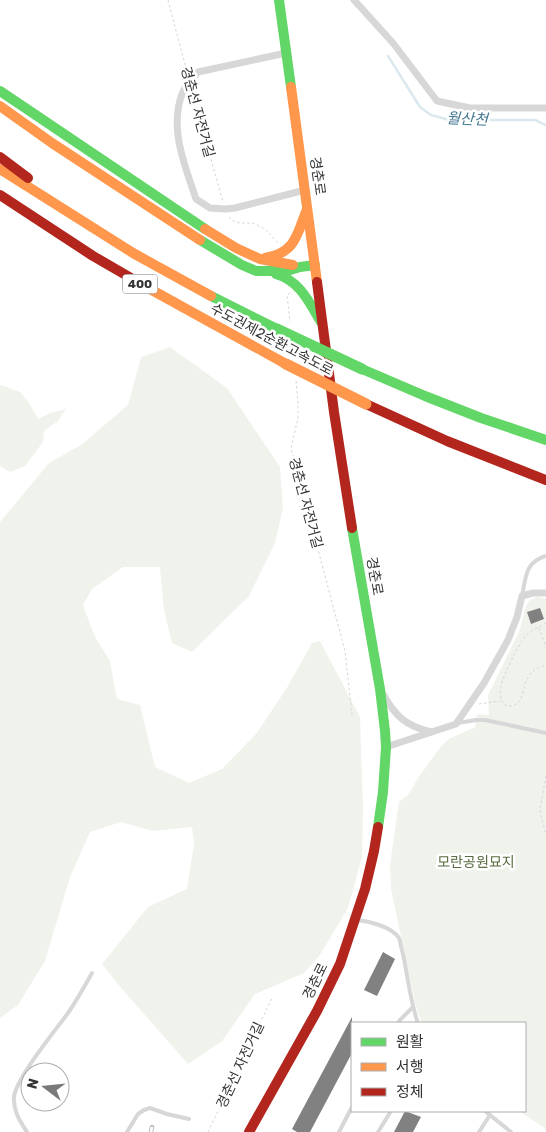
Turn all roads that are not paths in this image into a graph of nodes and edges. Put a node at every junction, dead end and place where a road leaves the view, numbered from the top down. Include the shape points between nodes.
1 (279, 0) edge
2 (354, 0) edge
3 (286, 53) junction
4 (0, 91) edge
5 (0, 106) edge
6 (546, 108) edge
7 (0, 157) edge
8 (0, 169) edge
9 (305, 190) junction
10 (0, 195) edge
11 (307, 209) junction
12 (76, 218) junction
13 (260, 259) junction
14 (315, 265) junction
15 (300, 267) junction
16 (256, 271) junction
17 (321, 322) junction
18 (546, 440) edge
19 (546, 480) edge
20 (546, 556) edge
21 (546, 593) edge
22 (522, 596) junction
23 (380, 689) junction
24 (456, 724) junction
25 (431, 732) junction
26 (546, 734) edge
27 (386, 747) junction
28 (354, 920) junction
29 (92, 973) dead end
30 (412, 1008) junction
31 (399, 1022) edge
32 (418, 1022) edge
33 (351, 1109) edge
34 (390, 1112) edge
35 (486, 1112) edge
36 (490, 1115) junction
37 (189, 1119) dead end
38 (26, 1132) edge
39 (126, 1132) edge
40 (249, 1132) edge
41 (339, 1132) edge
42 (378, 1132) edge
43 (479, 1132) edge
44 (511, 1132) edge

1 - 3 main road, 경춘로
2 - 6 street via 437,101 470,108
3 - 9 main road, 경춘로
3 - 9 street via 198,72 183,92 177,114 180,149 196,199 210,208 226,209
4 - 13 main road via 216,236
5 - 16 main road via 217,251
7 - 12 main road
8 - 12 main road, 수도권제2순환고속도로 / 400
9 - 11 main road, 경춘로
10 - 19 main road, 수도권제2순환고속도로 / 400, bridge via 93,256 286,364 447,441
11 - 13 main road via 289,249
11 - 14 main road, 경춘로
12 - 18 main road, 수도권제2순환고속도로 / 400, bridge via 195,288 362,370 464,412
13 - 15 main road
14 - 15 main road
14 - 17 main road, 경춘로
15 - 16 main road via 287,271
16 - 17 main road via 282,275 292,281
17 - 23 main road, 경춘로
20 - 22 lane via 530,565
21 - 22 street
22 - 24 street via 508,640 492,671
23 - 25 street via 401,719
23 - 27 main road, 경춘로
24 - 25 street
24 - 26 lane via 485,720
25 - 27 street
27 - 28 main road, 경춘로 via 384,792 374,851
28 - 30 lane via 369,921 399,938
28 - 40 main road, 경춘로 via 340,964 317,1011
29 - 38 lane via 20,1080 14,1094 16,1114
30 - 31 lane
30 - 32 lane
33 - 41 lane
34 - 42 lane
35 - 36 lane
36 - 43 lane
36 - 44 lane
37 - 39 lane via 150,1108 138,1114

